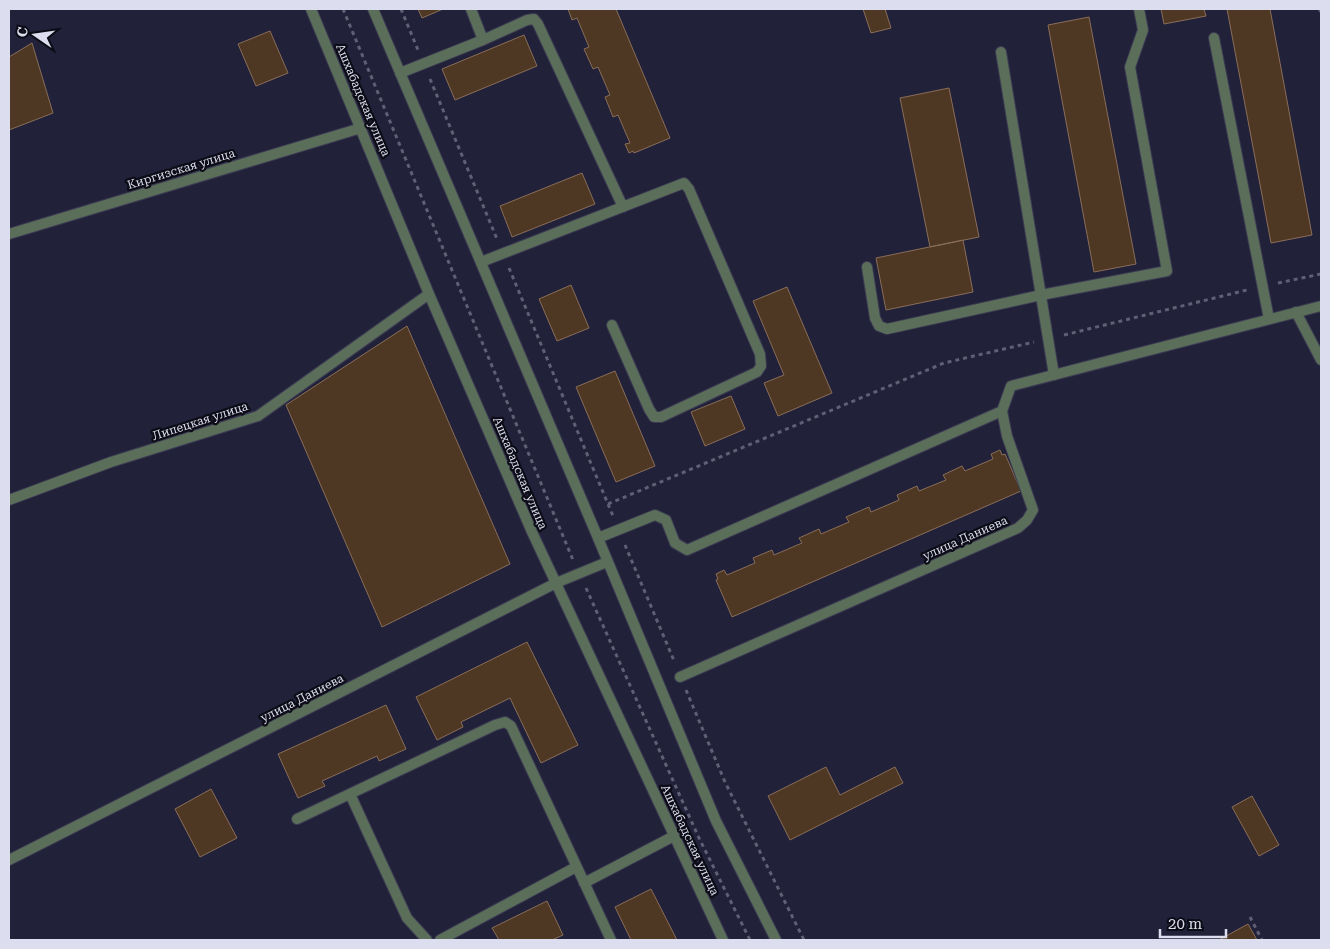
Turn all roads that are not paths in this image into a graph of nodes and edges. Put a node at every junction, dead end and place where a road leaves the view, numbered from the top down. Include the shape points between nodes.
1 (311, 9) edge
2 (373, 9) edge
3 (470, 9) edge
4 (1139, 9) edge
5 (1214, 38) dead end
6 (483, 40) junction
7 (1001, 52) dead end
8 (400, 73) junction
9 (361, 128) junction
10 (623, 207) junction
11 (9, 234) edge
12 (481, 262) junction
13 (867, 267) dead end
14 (429, 294) junction
15 (1041, 295) junction
16 (1321, 306) edge
17 (1296, 312) junction
18 (1269, 319) junction
19 (612, 325) dead end
20 (1321, 360) edge
21 (1054, 375) junction
22 (1002, 411) junction
23 (9, 500) edge
24 (598, 538) junction
25 (607, 562) junction
26 (556, 583) junction
27 (680, 677) road end
28 (350, 794) junction
29 (297, 819) dead end
30 (674, 836) junction
31 (9, 860) edge
32 (576, 867) junction
33 (584, 883) junction
34 (427, 940) edge
35 (440, 940) edge
36 (611, 940) edge
37 (723, 940) edge
38 (776, 940) edge

1 - 9 street, Ашхабадская улица
2 - 8 street
3 - 6 street
4 - 15 street via 1143,30 1130,67 1167,271
5 - 18 street
6 - 8 street
6 - 10 street via 534,19
7 - 15 street
8 - 12 street
9 - 11 street, Киргизская улица
9 - 14 street, Ашхабадская улица
10 - 12 street
10 - 19 street via 684,183 760,354 762,366 757,372 661,417 654,417
12 - 24 street
13 - 15 street via 875,318 879,326 887,329
14 - 23 street, Липецкая улица via 258,416 111,462
14 - 26 street, Ашхабадская улица
15 - 21 street
16 - 17 street
17 - 18 street
17 - 20 street
18 - 21 street
21 - 22 street via 1012,386
22 - 24 street via 687,550 675,543 666,520 655,515
22 - 27 street, улица Даниева via 1033,510 1018,528
24 - 25 street
25 - 26 street, улица Даниева
25 - 38 street via 716,821
26 - 30 street, Ашхабадская улица
26 - 31 street, улица Даниева
28 - 29 street
28 - 32 street via 505,722 511,726
28 - 34 street via 407,918
30 - 33 street
30 - 37 street, Ашхабадская улица
32 - 33 street
32 - 35 street
33 - 36 street

